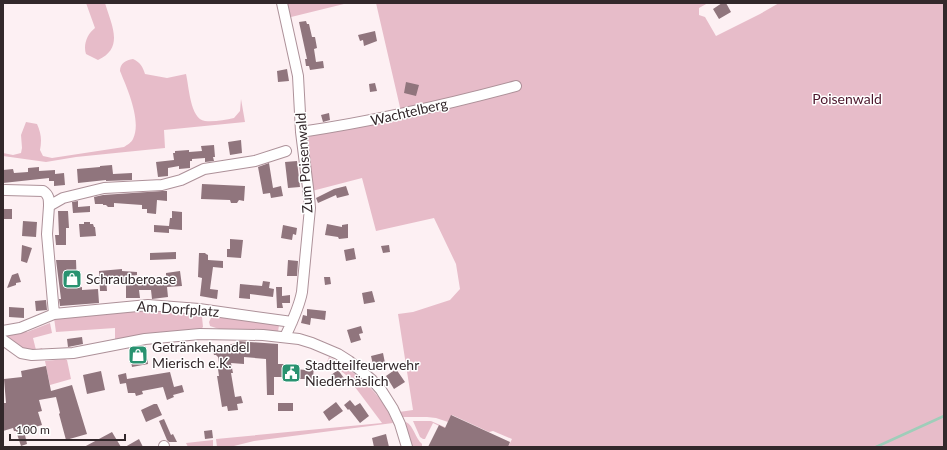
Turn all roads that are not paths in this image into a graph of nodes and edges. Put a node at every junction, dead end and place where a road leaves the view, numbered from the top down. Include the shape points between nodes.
1 (282, 3) edge
2 (516, 86) dead end
3 (301, 132) junction
4 (286, 151) dead end
5 (4, 190) dead end
6 (49, 206) junction
7 (54, 314) junction
8 (292, 322) junction
9 (3, 331) edge
10 (284, 336) junction
11 (3, 340) edge
12 (407, 447) edge

1 - 3 street, Zum Poisenwald via 298,76
2 - 3 street, Wachtelberg via 368,121
3 - 8 street, Zum Poisenwald via 310,208 302,292
4 - 6 street via 255,161 204,169 181,180 162,185 104,188 63,198
5 - 6 street via 43,191 47,194
6 - 7 street via 48,234
7 - 8 street, Am Dorfplatz via 148,305 199,309
7 - 9 street, Am Dorfplatz via 20,328
8 - 10 street
10 - 11 street, Am Dorfplatz via 193,334 145,339 73,352 32,355 15,350
10 - 12 street, Am Dorfplatz via 325,348 350,361 367,375 381,390 393,409

